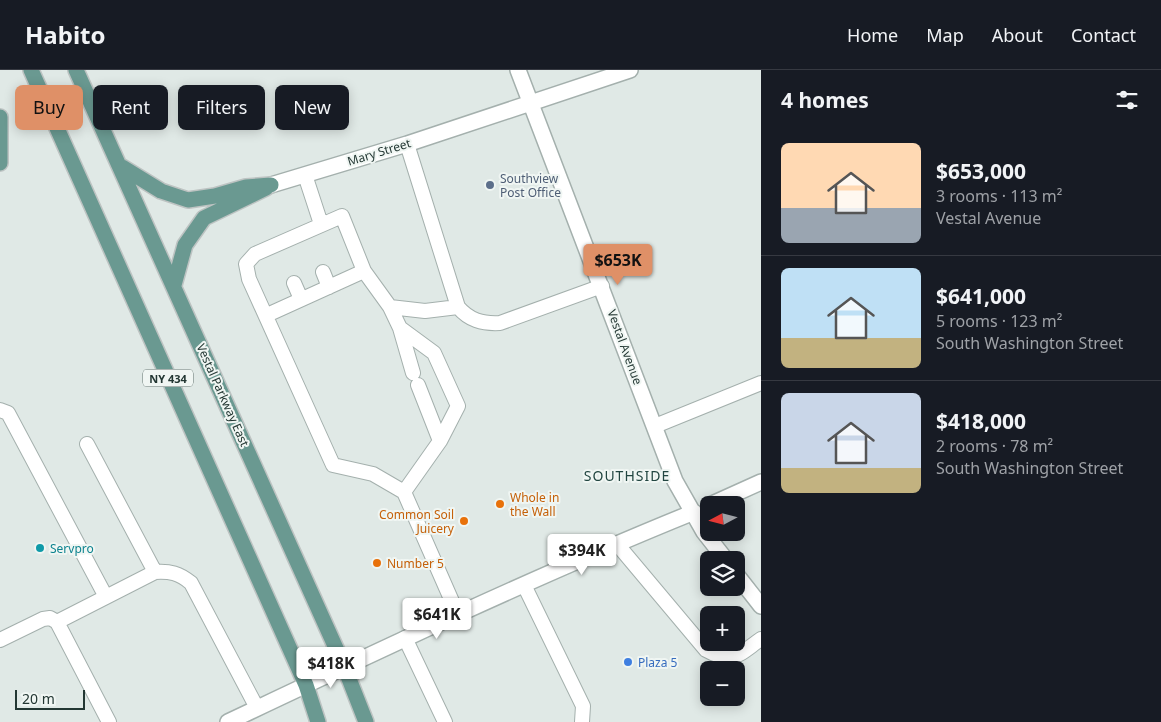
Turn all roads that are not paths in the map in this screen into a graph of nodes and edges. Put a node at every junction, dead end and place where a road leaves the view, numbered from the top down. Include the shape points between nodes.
1 (31, 70) edge
2 (76, 70) edge
3 (518, 70) edge
4 (630, 70) edge
5 (531, 103) junction
6 (0, 117) edge
7 (407, 144) junction
8 (0, 163) edge
9 (122, 168) junction
10 (305, 174) junction
11 (271, 185) junction
12 (321, 224) junction
13 (305, 232) junction
14 (311, 245) dead end
15 (364, 271) junction
16 (322, 272) dead end
17 (294, 283) dead end
18 (174, 285) junction
19 (602, 286) junction
20 (329, 287) junction
21 (301, 299) junction
22 (390, 307) junction
23 (458, 307) junction
24 (267, 315) junction
25 (400, 328) junction
26 (761, 383) edge
27 (0, 410) edge
28 (655, 426) junction
29 (440, 440) junction
30 (87, 444) dead end
31 (761, 482) edge
32 (404, 492) junction
33 (730, 496) edge
34 (700, 509) edge
35 (694, 512) junction
36 (617, 544) junction
37 (719, 551) edge
38 (155, 572) junction
39 (524, 585) junction
40 (745, 586) edge
41 (106, 596) junction
42 (761, 606) edge
43 (458, 615) junction
44 (57, 622) junction
45 (404, 638) junction
46 (761, 639) edge
47 (0, 640) edge
48 (344, 666) junction
49 (306, 685) junction
50 (250, 715) edge
51 (108, 722) edge
52 (228, 722) edge
53 (318, 722) edge
54 (366, 722) edge
55 (445, 722) edge
56 (582, 722) edge

1 - 49 main road, NY 434
2 - 9 main road, Vestal Parkway East / NY 434
3 - 5 street, Vestal Avenue
4 - 5 street, Mary Street
5 - 7 street, Mary Street
5 - 19 street, Vestal Avenue
6 - 8 main road
7 - 10 street, Mary Street
7 - 23 lane
9 - 11 main road via 161,191 188,200
9 - 18 main road, Vestal Parkway East / NY 434
10 - 11 street, Mary Street
10 - 12 lane
11 - 18 main road via 204,218 185,246
12 - 13 lane
12 - 15 lane via 342,216
13 - 14 lane
13 - 24 lane via 280,251 255,254 246,264 249,279
15 - 20 lane
15 - 22 lane
16 - 20 lane
17 - 21 lane
18 - 48 main road, Vestal Parkway East / NY 434
19 - 23 lane via 500,323 489,324 466,317
19 - 28 street, Vestal Avenue
20 - 21 lane
21 - 24 lane
22 - 23 lane via 425,311
22 - 25 lane
24 - 32 lane via 333,465 373,474
25 - 29 lane via 415,379
25 - 29 lane via 434,353 458,406
26 - 28 lane
27 - 41 lane via 8,413
28 - 35 street, Vestal Avenue via 676,481
29 - 32 lane
30 - 38 lane
31 - 33 street
32 - 43 lane
34 - 35 street
35 - 36 street
35 - 37 street, Vestal Avenue
36 - 39 street
36 - 46 lane via 706,650 720,658 735,657
38 - 41 lane
38 - 50 lane via 170,571 191,583
39 - 43 street
39 - 56 lane via 582,706
40 - 42 street
41 - 44 lane
43 - 45 street
44 - 47 lane via 43,618
44 - 51 lane
45 - 48 street
45 - 55 lane
48 - 49 street
48 - 54 main road, Vestal Parkway East / NY 434
49 - 50 street
49 - 53 main road, NY 434
50 - 52 street

